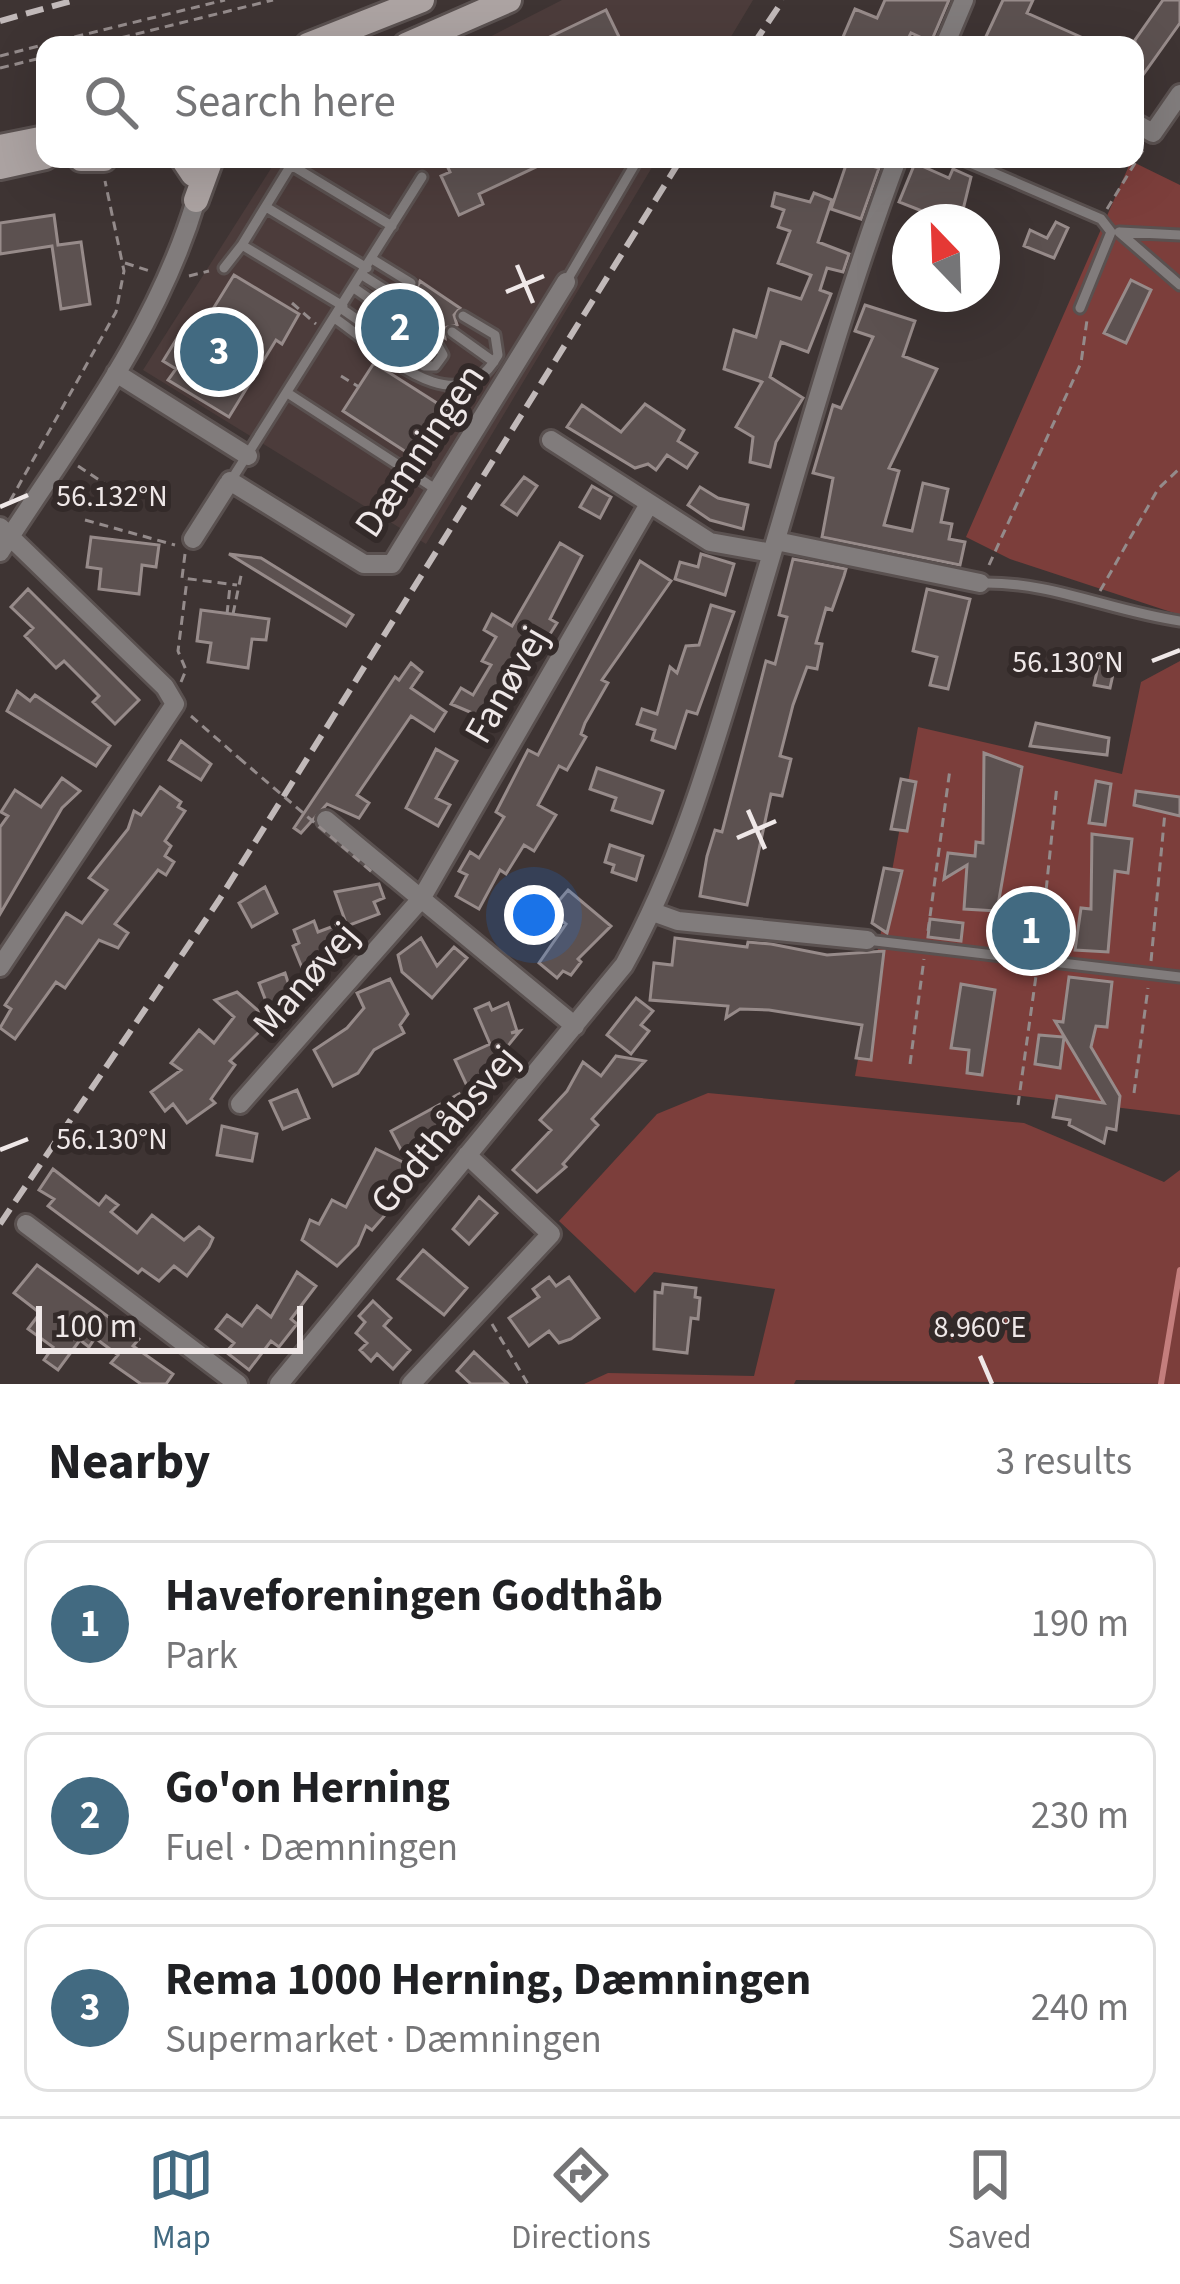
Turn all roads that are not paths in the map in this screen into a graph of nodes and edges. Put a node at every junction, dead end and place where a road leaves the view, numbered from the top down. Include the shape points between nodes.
1 (422, 0) edge
2 (509, 0) edge
3 (964, 0) edge
4 (342, 36) edge
5 (427, 36) edge
6 (949, 36) edge
7 (1180, 94) edge
8 (36, 124) edge
9 (1144, 128) edge
10 (0, 132) edge
11 (36, 140) edge
12 (0, 147) edge
13 (36, 159) edge
14 (0, 167) edge
15 (195, 168) edge
16 (289, 168) edge
17 (296, 168) edge
18 (633, 168) edge
19 (894, 168) edge
20 (982, 168) edge
21 (422, 177) dead end
22 (196, 200) joint
23 (266, 207) junction
24 (392, 226) junction
25 (1115, 232) junction
26 (1180, 235) edge
27 (242, 245) junction
28 (367, 267) junction
29 (224, 268) road end
30 (566, 282) joint
31 (411, 283) dead end
32 (1180, 285) edge
33 (354, 288) junction
34 (400, 299) dead end
35 (1080, 308) road end
36 (340, 311) junction
37 (463, 316) dead end
38 (452, 332) dead end
39 (494, 362) junction
40 (116, 374) junction
41 (289, 394) junction
42 (551, 440) dead end
43 (248, 455) junction
44 (229, 482) junction
45 (440, 492) junction
46 (649, 503) junction
47 (2, 533) edge
48 (193, 539) dead end
49 (774, 547) junction
50 (980, 583) joint
51 (1180, 622) edge
52 (326, 820) dead end
53 (421, 898) junction
54 (653, 912) junction
55 (867, 940) joint
56 (0, 967) edge
57 (1180, 977) edge
58 (575, 1026) junction
59 (240, 1104) dead end
60 (466, 1155) junction
61 (26, 1224) dead end
62 (238, 1384) edge
63 (279, 1384) edge
64 (411, 1384) edge

1 - 4 main road
2 - 5 main road
3 - 6 street
7 - 9 street
8 - 10 main road
11 - 12 main road
13 - 14 main road
15 - 22 main road
16 - 23 lane
17 - 24 lane
18 - 30 lane
19 - 49 street, Godthåbsvej
20 - 25 lane
21 - 24 lane
22 - 40 street
23 - 27 lane
23 - 28 lane
24 - 28 lane
25 - 26 lane
25 - 32 lane
25 - 35 lane
27 - 29 lane
27 - 36 lane
28 - 31 lane
28 - 33 lane
28 - 34 lane
30 - 45 street, Dæmningen
33 - 36 lane
33 - 36 lane via 443,355 424,366
36 - 39 lane via 442,386 483,379
36 - 41 lane
37 - 39 lane via 495,335
38 - 39 lane
40 - 43 street
40 - 47 street
41 - 43 lane
41 - 45 lane
42 - 46 street
43 - 44 lane
44 - 45 street, Dæmningen via 373,567 392,564
44 - 48 street
46 - 49 street via 710,542
46 - 53 street, Fanøvej
47 - 56 street via 173,700
49 - 50 street
49 - 54 street, Godthåbsvej via 684,840
50 - 51 lane via 1053,587
52 - 53 street
53 - 58 street
53 - 59 street, Manøvej
54 - 55 street
54 - 58 street, Godthåbsvej
55 - 57 lane
58 - 60 street, Godthåbsvej
60 - 63 street, Godthåbsvej
60 - 64 street via 551,1234
61 - 62 street

